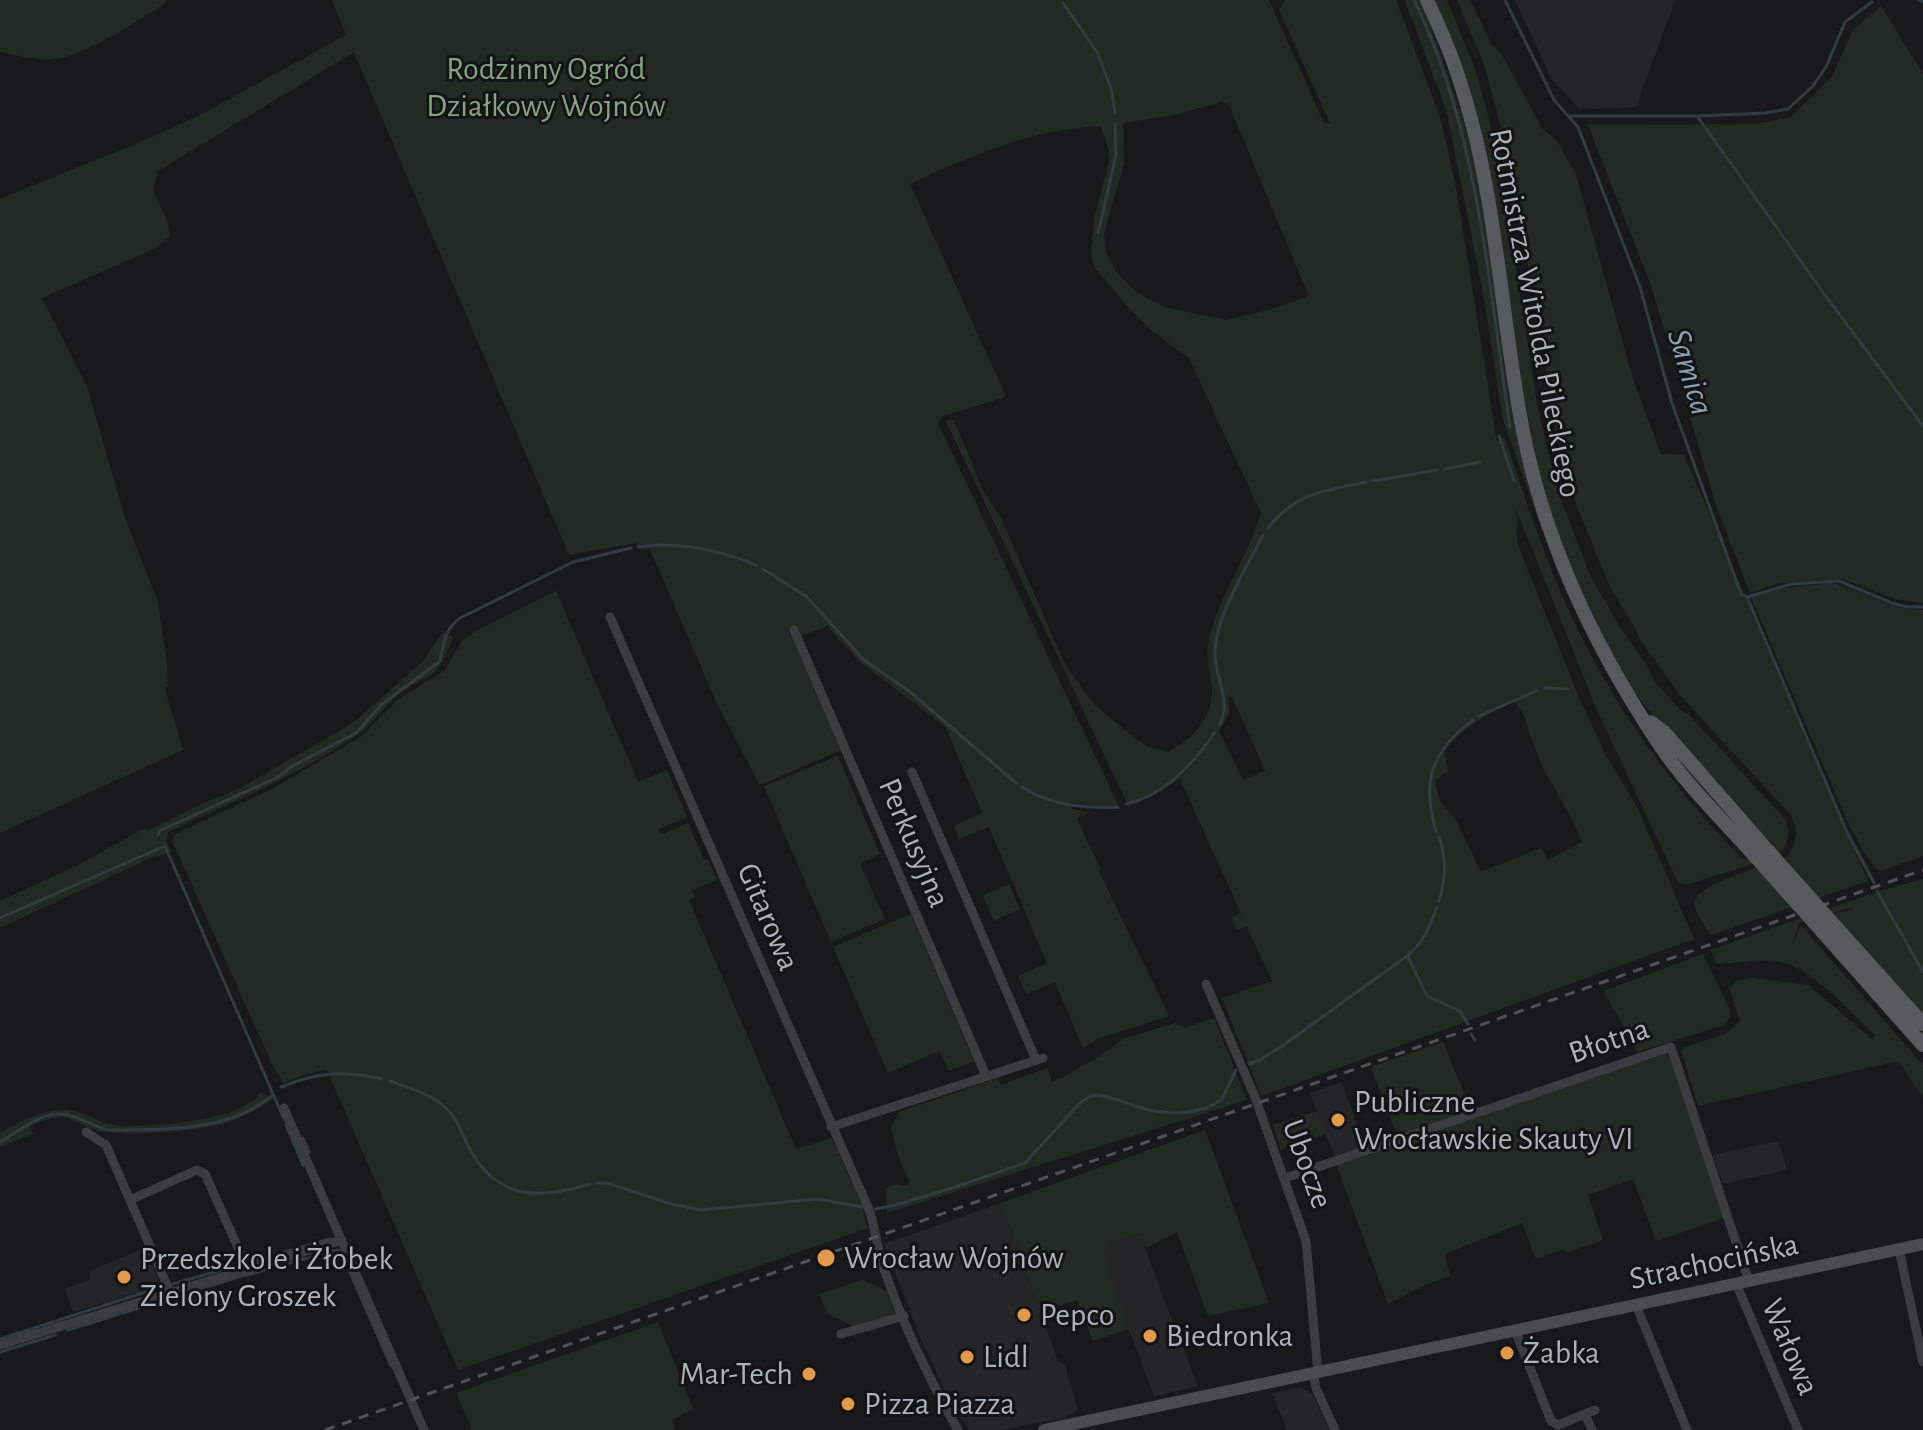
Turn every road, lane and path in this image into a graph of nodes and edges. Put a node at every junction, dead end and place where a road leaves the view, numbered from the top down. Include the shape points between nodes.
1 (1427, 0) edge
2 (610, 617) dead end
3 (794, 630) dead end
4 (912, 772) dead end
5 (1819, 918) junction
6 (1206, 984) dead end
7 (1923, 1024) edge
8 (1923, 1045) edge
9 (986, 1076) junction
10 (284, 1108) dead end
11 (831, 1127) junction
12 (86, 1132) dead end
13 (1285, 1178) junction
14 (130, 1200) junction
15 (342, 1240) junction
16 (1923, 1244) edge
17 (1899, 1249) junction
18 (248, 1270) junction
19 (1742, 1282) junction
20 (170, 1292) junction
21 (1636, 1305) junction
22 (904, 1316) junction
23 (1515, 1330) junction
24 (841, 1334) dead end
25 (0, 1345) edge
26 (1923, 1362) edge
27 (1316, 1373) junction
28 (1082, 1426) edge
29 (424, 1430) edge
30 (958, 1430) edge
31 (1044, 1430) edge
32 (1335, 1430) edge
33 (1592, 1430) edge
34 (1687, 1430) edge
35 (1798, 1430) edge

1 - 5 main road, Rotmistrza Witolda Pileckiego, bridge via 1460,80 1484,180 1523,430 1550,533 1576,598 1657,742
2 - 11 street, Gitarowa
3 - 9 street, Perkusyjna
4 - 9 street, Perkusyjna via 1039,1059
5 - 7 main road, Rotmistrza Witolda Pileckiego
5 - 8 main road, Rotmistrza Witolda Pileckiego
6 - 13 street, Ubocze
9 - 11 street, Perkusyjna
10 - 15 street
11 - 22 street, Gitarowa via 870,1212 883,1266
12 - 14 street via 106,1145
13 - 19 street, Błotna via 1671,1047
13 - 27 street, Ubocze via 1308,1249
14 - 18 street via 202,1171
14 - 20 street
15 - 18 street
15 - 29 street
16 - 17 main road, Strachocińska
17 - 19 main road, Strachocińska
17 - 26 street
18 - 20 street
19 - 21 main road, Strachocińska
19 - 35 street, Wałowa
20 - 25 street
21 - 23 main road, Strachocińska
21 - 34 street
22 - 24 street
22 - 30 street, Gitarowa
23 - 27 main road, Strachocińska
23 - 33 street via 1551,1421 1558,1425 1590,1412
27 - 28 main road, Strachocińska
27 - 32 street, Ubocze via 1316,1388
28 - 31 main road, Strachocińska

